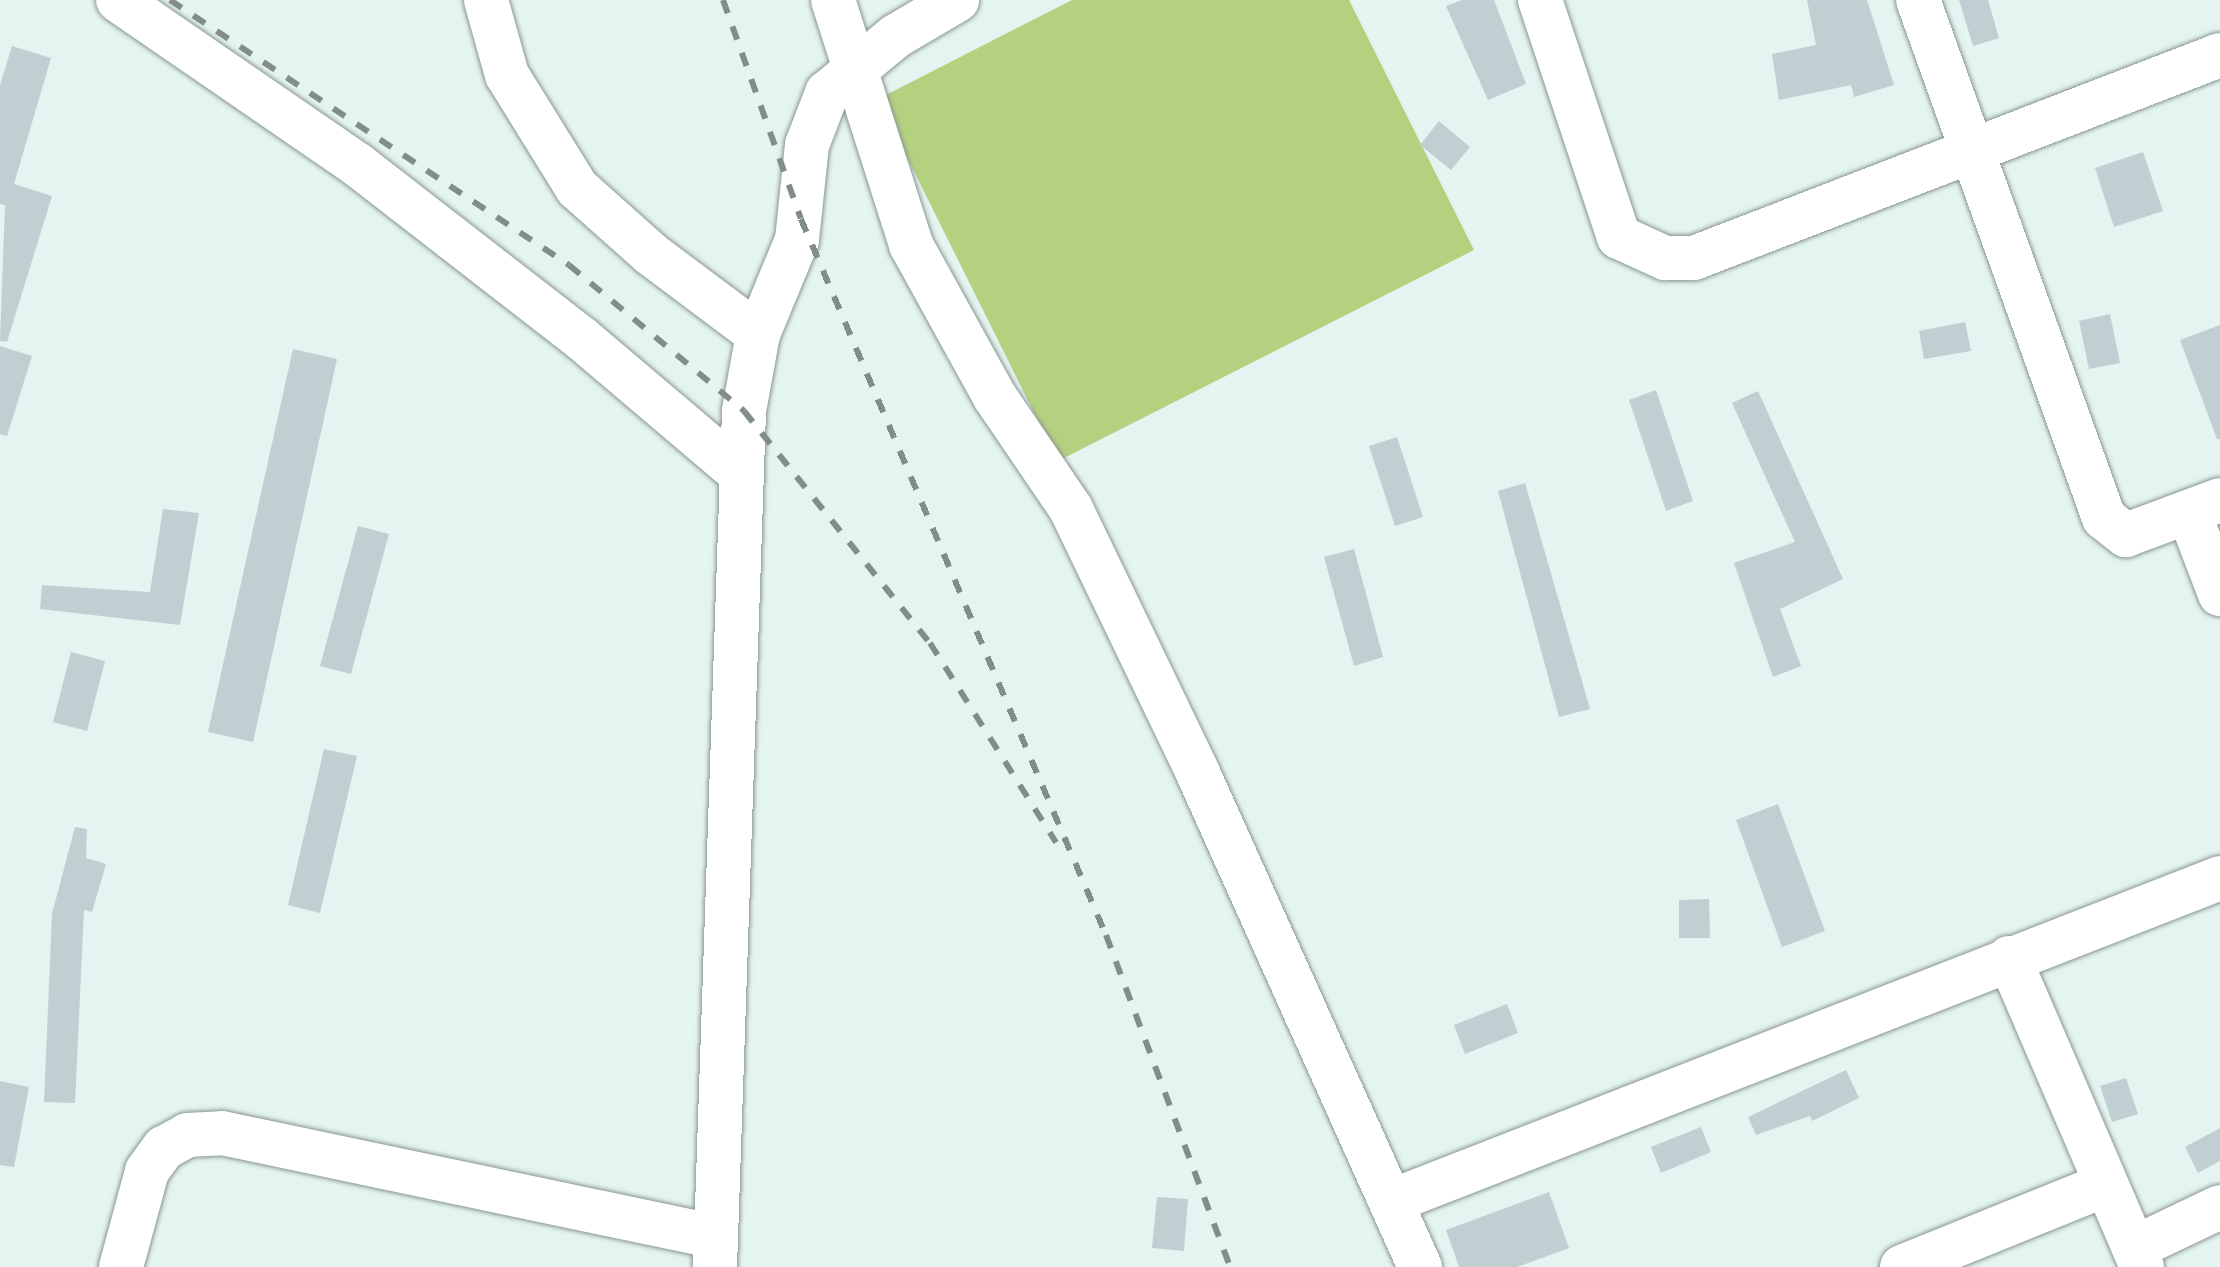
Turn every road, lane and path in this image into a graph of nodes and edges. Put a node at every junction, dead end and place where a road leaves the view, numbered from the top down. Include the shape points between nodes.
1 (118, 0) edge
2 (486, 0) edge
3 (833, 0) edge
4 (957, 0) edge
5 (1540, 0) edge
6 (1918, 0) edge
7 (163, 13) edge
8 (2220, 55) edge
9 (855, 66) junction
10 (1969, 152) junction
11 (758, 334) junction
12 (739, 472) junction
13 (2204, 506) edge
14 (2220, 594) edge
15 (2220, 878) edge
16 (2009, 958) junction
17 (2105, 1185) junction
18 (1392, 1201) junction
19 (2220, 1207) edge
20 (714, 1251) edge
21 (2138, 1258) edge
22 (121, 1267) edge
23 (1420, 1267) edge
24 (1902, 1267) edge

1 - 7 street
2 - 11 street via 507,75 577,188 651,254
3 - 9 street
4 - 9 street
5 - 10 street via 1619,237 1639,251 1694,258
6 - 10 street
7 - 12 street
8 - 10 street
9 - 11 street via 827,93 815,117 797,240
9 - 18 street via 911,245 995,397 1071,509
10 - 13 street via 2104,518 2126,535
11 - 12 street
12 - 20 street
13 - 14 street
15 - 16 street
16 - 17 street
16 - 18 street
17 - 21 street
17 - 24 street
18 - 23 street
19 - 21 street
20 - 22 street via 222,1133 187,1135 164,1148 147,1171

